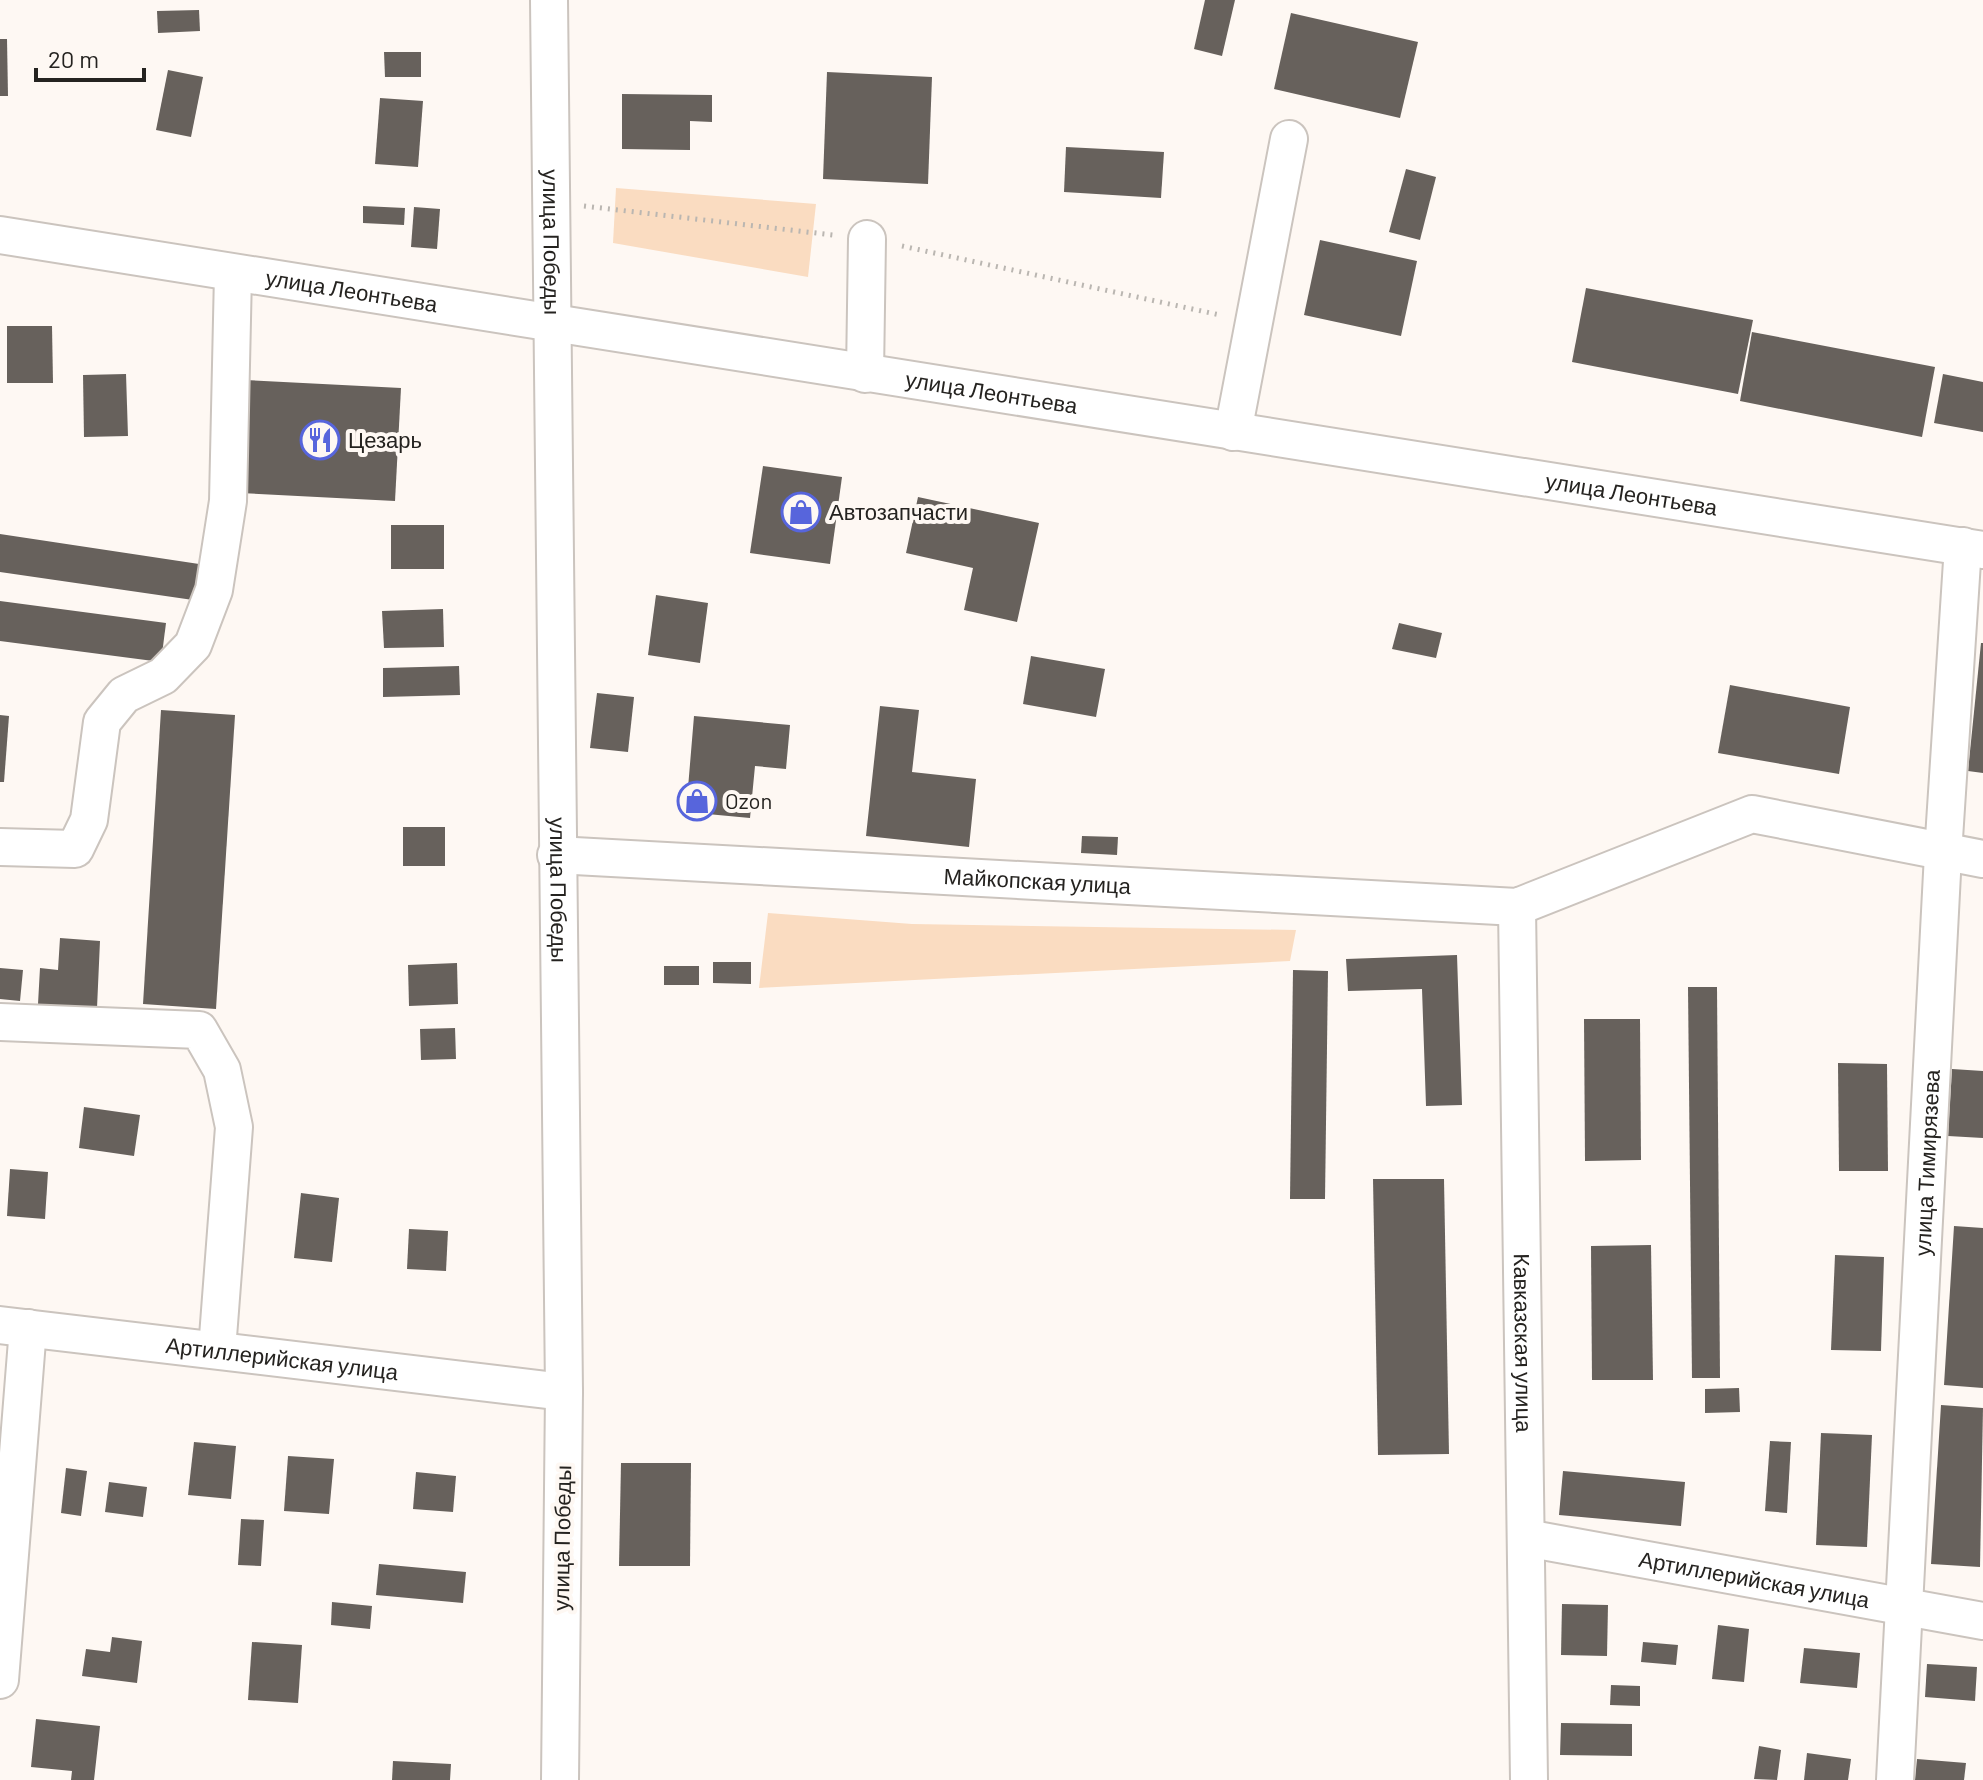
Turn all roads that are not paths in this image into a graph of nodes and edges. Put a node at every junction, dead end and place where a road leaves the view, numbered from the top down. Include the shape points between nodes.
1 (549, 0) edge
2 (1289, 139) dead end
3 (0, 235) edge
4 (867, 239) road end
5 (233, 274) junction
6 (551, 325) junction
7 (865, 374) junction
8 (1233, 432) junction
9 (1973, 548) edge
10 (0, 847) edge
11 (1943, 854) junction
12 (556, 855) junction
13 (1983, 859) edge
14 (1517, 907) junction
15 (0, 1022) edge
16 (14, 1326) edge
17 (217, 1350) junction
18 (564, 1392) junction
19 (1526, 1538) junction
20 (1904, 1607) junction
21 (1983, 1621) edge
22 (0, 1680) edge
23 (560, 1780) edge
24 (1529, 1780) edge
25 (1895, 1780) edge

1 - 6 street, улица Победы
2 - 8 street
3 - 5 street, улица Леонтьева
4 - 7 street
5 - 6 street, улица Леонтьева
5 - 10 street via 228,501 214,590 193,645 163,676 124,695 102,722 89,820 75,849
6 - 7 street, улица Леонтьева
6 - 12 street, улица Победы
7 - 8 street, улица Леонтьева
8 - 9 street, улица Леонтьева
9 - 11 street, улица Тимирязева
11 - 13 street
11 - 14 street via 1752,814
11 - 20 street, улица Тимирязева
12 - 14 street, Майкопская улица
12 - 18 street, улица Победы
14 - 19 street, Кавказская улица
15 - 17 street via 199,1030 222,1070 234,1127
16 - 17 street, Артиллерийская улица
16 - 22 street
17 - 18 street, Артиллерийская улица
18 - 23 street, улица Победы
19 - 20 street, Артиллерийская улица
19 - 24 street, Кавказская улица
20 - 21 street, Артиллерийская улица
20 - 25 street, улица Тимирязева

